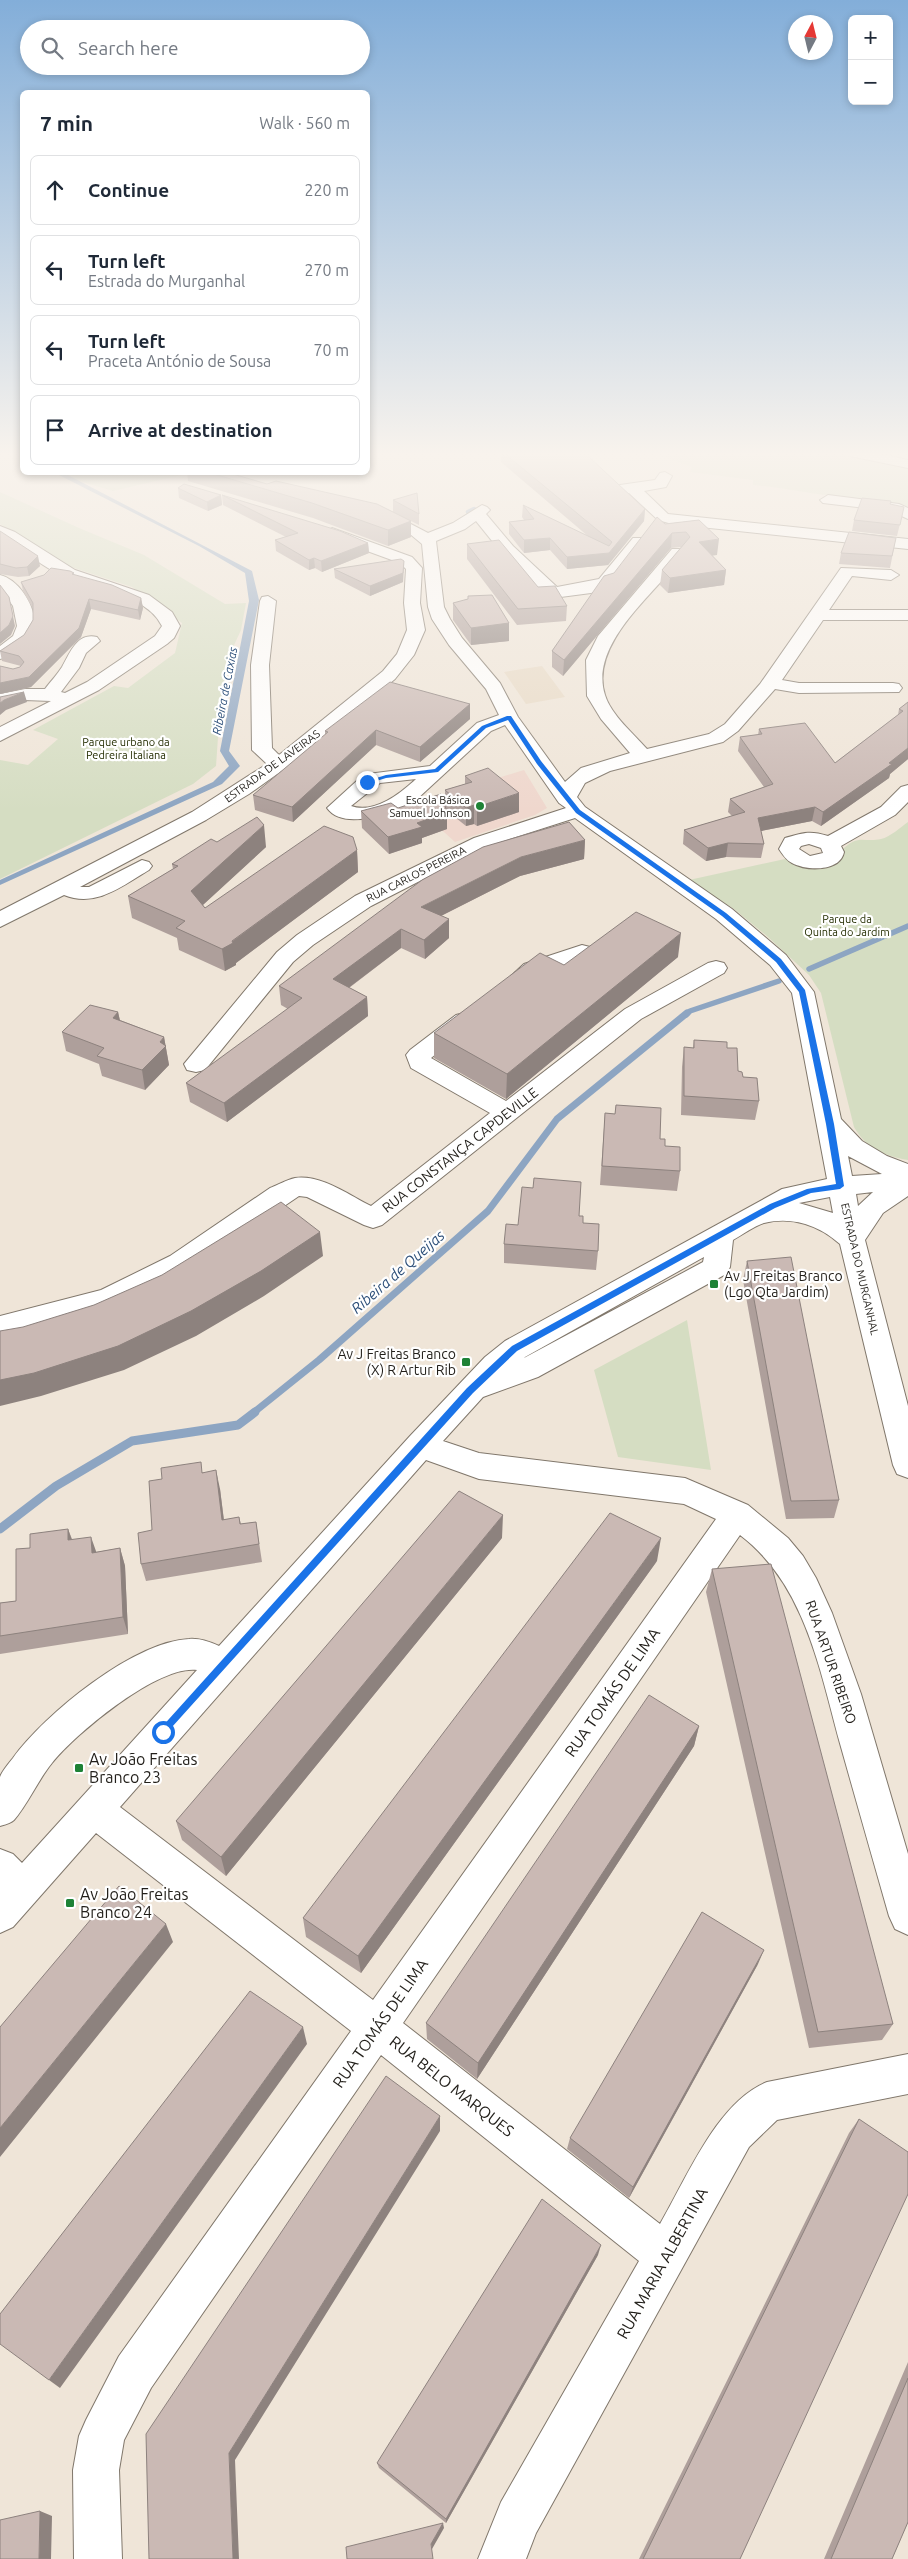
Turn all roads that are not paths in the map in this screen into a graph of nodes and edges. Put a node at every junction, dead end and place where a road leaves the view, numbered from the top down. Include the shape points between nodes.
1 (64, 572) edge
2 (422, 572) edge
3 (424, 572) edge
4 (531, 572) edge
5 (611, 572) edge
6 (661, 572) edge
7 (846, 572) edge
8 (863, 572) edge
9 (891, 575) dead end
10 (2, 582) edge
11 (25, 585) edge
12 (268, 601) dead end
13 (816, 614) junction
14 (908, 615) edge
15 (91, 641) dead end
16 (3, 664) edge
17 (37, 679) edge
18 (770, 683) junction
19 (893, 688) dead end
20 (58, 693) junction
21 (0, 700) edge
22 (509, 717) junction
23 (0, 735) edge
24 (643, 757) junction
25 (539, 762) junction
26 (278, 764) junction
27 (593, 768) junction
28 (436, 771) dead end
29 (908, 791) edge
30 (572, 805) junction
31 (829, 844) dead end
32 (0, 920) edge
33 (582, 952) edge
34 (716, 968) dead end
35 (502, 992) edge
36 (479, 1009) edge
37 (196, 1064) dead end
38 (508, 1113) junction
39 (830, 1124) junction
40 (908, 1174) edge
41 (908, 1181) edge
42 (908, 1185) edge
43 (840, 1186) junction
44 (756, 1215) junction
45 (852, 1240) junction
46 (0, 1327) edge
47 (421, 1445) junction
48 (908, 1465) edge
49 (737, 1514) junction
50 (226, 1664) junction
51 (0, 1809) edge
52 (94, 1809) junction
53 (7, 1890) edge
54 (908, 1916) edge
55 (377, 2027) junction
56 (908, 2074) edge
57 (666, 2255) junction
58 (98, 2559) edge
59 (502, 2559) edge

1 - 20 main road via 125,592 157,607 168,616 171,626 161,640 93,686
2 - 26 main road, ESTRADA DE LAVEIRAS via 412,602 416,630 405,655 389,675
3 - 22 main road, ESTRADA DO MURGANHAL via 441,619 494,687
4 - 5 main road via 553,593 591,588 605,583
6 - 24 main road via 604,640 595,660 596,696
7 - 13 main road
8 - 9 main road
10 - 11 main road
10 - 16 main road via 20,603 26,626
12 - 26 main road via 260,665 262,750
13 - 14 main road
13 - 18 main road
15 - 20 main road via 79,650
17 - 20 main road
18 - 19 main road via 799,688
18 - 24 main road via 728,731 697,744
20 - 21 main road
20 - 23 main road
22 - 25 main road, ESTRADA DO MURGANHAL
22 - 28 main road via 484,727
24 - 27 main road
25 - 27 main road
25 - 30 main road, ESTRADA DO MURGANHAL
26 - 32 main road, ESTRADA DE LAVEIRAS via 192,820 199,828 195,838 94,892 80,894 62,887
27 - 30 main road via 577,779
29 - 31 main road via 888,811
30 - 37 main road, RUA CARLOS PEREIRA via 481,842 363,901 305,940 285,957
30 - 39 main road, ESTRADA DO MURGANHAL via 724,914 778,960 802,992
33 - 35 main road via 532,968
34 - 38 main road, RUA CONSTANÇA CAPDEVILLE via 633,1014
36 - 38 main road via 418,1055 420,1062
38 - 46 main road, RUA CONSTANÇA CAPDEVILLE via 374,1218 312,1188 296,1186 180,1263 109,1299
39 - 40 main road via 853,1148
39 - 43 main road, ESTRADA DO MURGANHAL
41 - 43 main road
42 - 45 main road via 885,1195 866,1213
43 - 44 main road via 809,1190
43 - 45 main road, ESTRADA DO MURGANHAL
44 - 45 main road via 797,1212 816,1216 838,1225
44 - 47 main road via 720,1235 716,1267 528,1369 470,1391
45 - 48 main road, ESTRADA DO MURGANHAL
47 - 49 main road, RUA ARTUR RIBEIRO via 459,1462 479,1466 685,1491 714,1501
47 - 50 main road
49 - 54 main road, RUA ARTUR RIBEIRO via 778,1549 805,1586 836,1668
49 - 55 main road, RUA TOMÁS DE LIMA
50 - 51 main road via 205,1655 166,1658 122,1684 77,1716 48,1742 21,1774
50 - 52 main road
52 - 53 main road
52 - 55 main road, RUA BELO MARQUES
55 - 57 main road, RUA BELO MARQUES
55 - 58 main road, RUA TOMÁS DE LIMA via 135,2372 118,2402 102,2436 96,2470
56 - 57 main road, RUA MARIA ALBERTINA via 767,2102 735,2133
57 - 59 main road, RUA MARIA ALBERTINA via 518,2519

